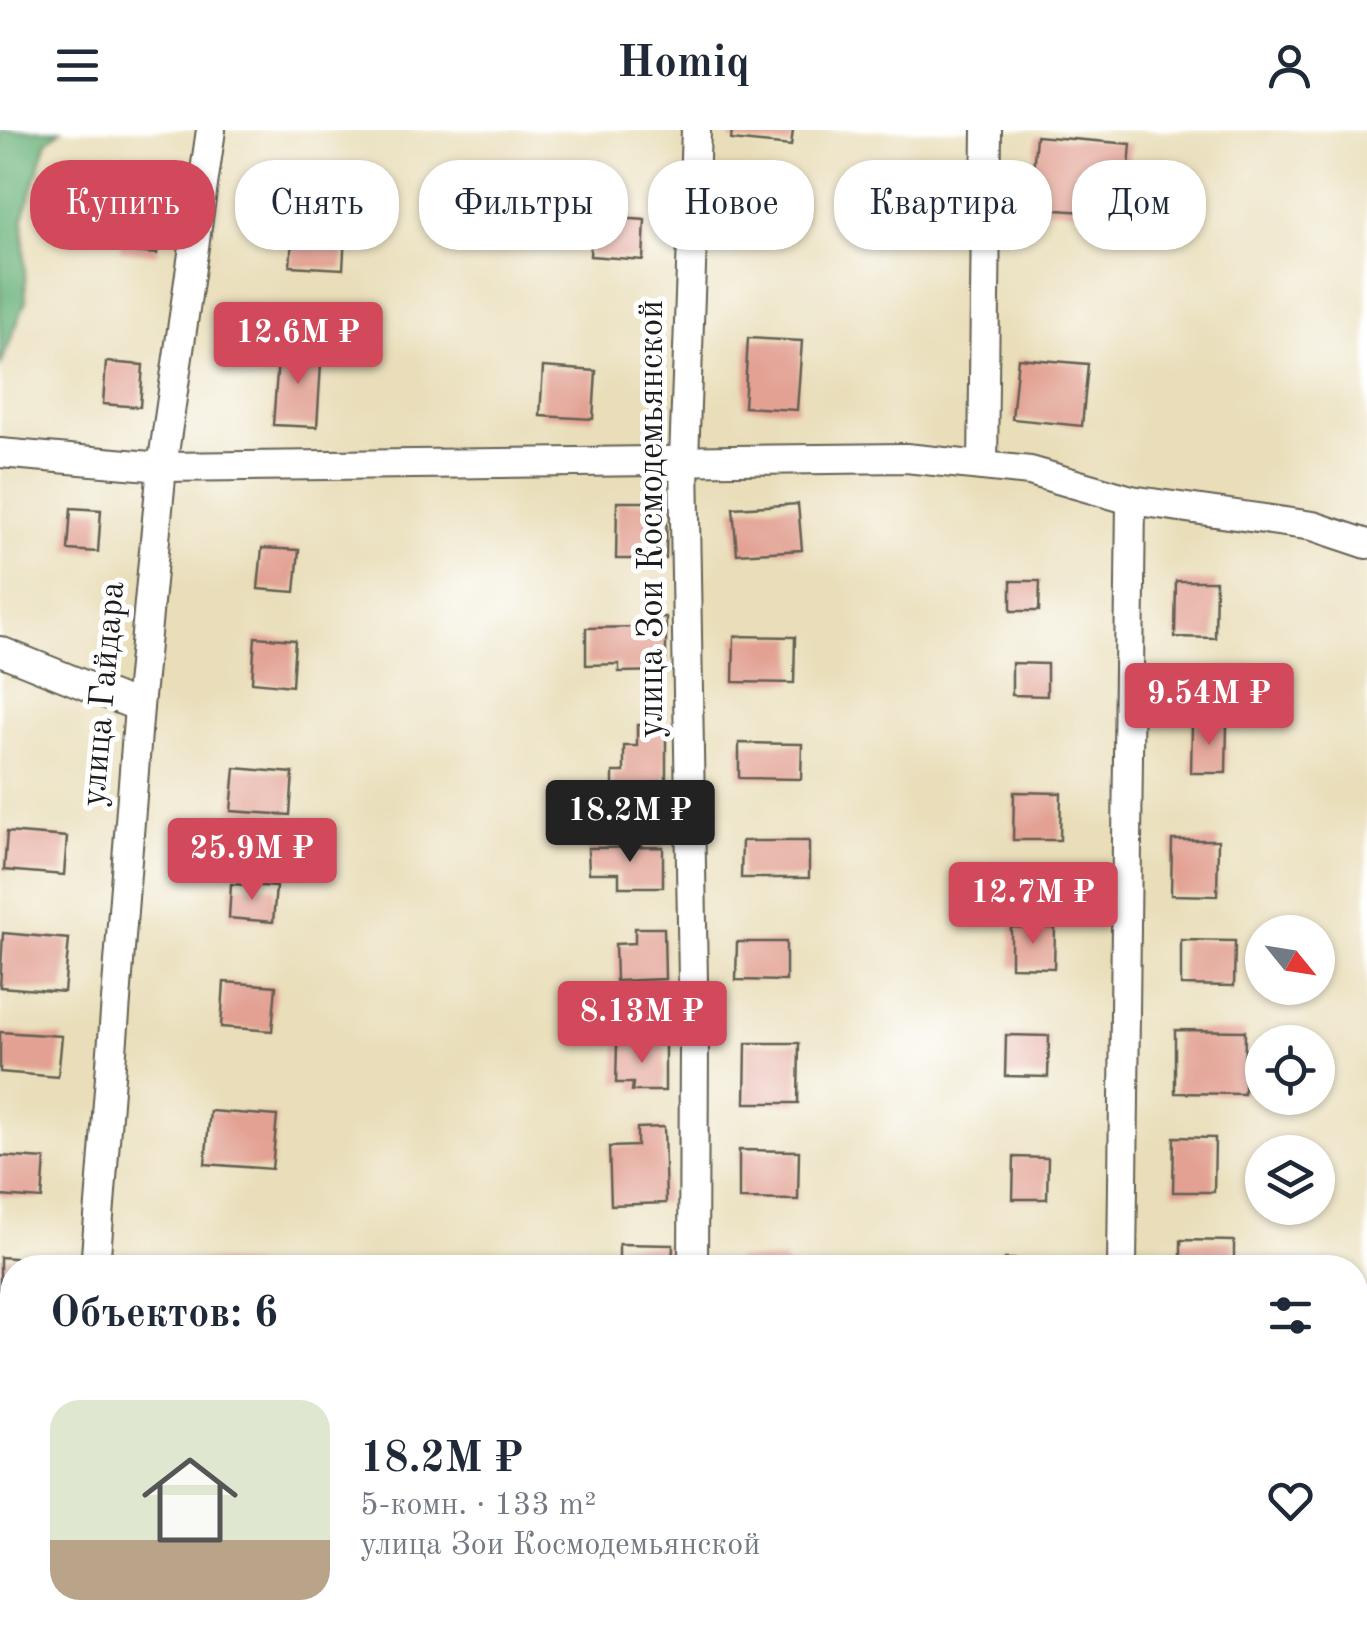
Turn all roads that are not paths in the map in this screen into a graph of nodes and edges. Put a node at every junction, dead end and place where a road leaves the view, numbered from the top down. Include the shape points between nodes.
1 (210, 130) edge
2 (696, 130) edge
3 (987, 130) edge
4 (0, 453) edge
5 (684, 460) junction
6 (982, 466) junction
7 (162, 467) junction
8 (1131, 500) junction
9 (1367, 544) edge
10 (0, 650) edge
11 (139, 707) junction
12 (95, 1255) edge
13 (693, 1255) edge
14 (1122, 1255) edge

1 - 7 street, улица Гайдара
2 - 5 street, улица Зои Космодемьянской
3 - 6 street
4 - 7 street
5 - 6 street via 906,458
5 - 7 street
5 - 13 street, улица Зои Космодемьянской
6 - 8 street via 1030,471
7 - 11 street, улица Гайдара
8 - 9 street via 1313,526
8 - 14 street
10 - 11 street
11 - 12 street, улица Гайдара

